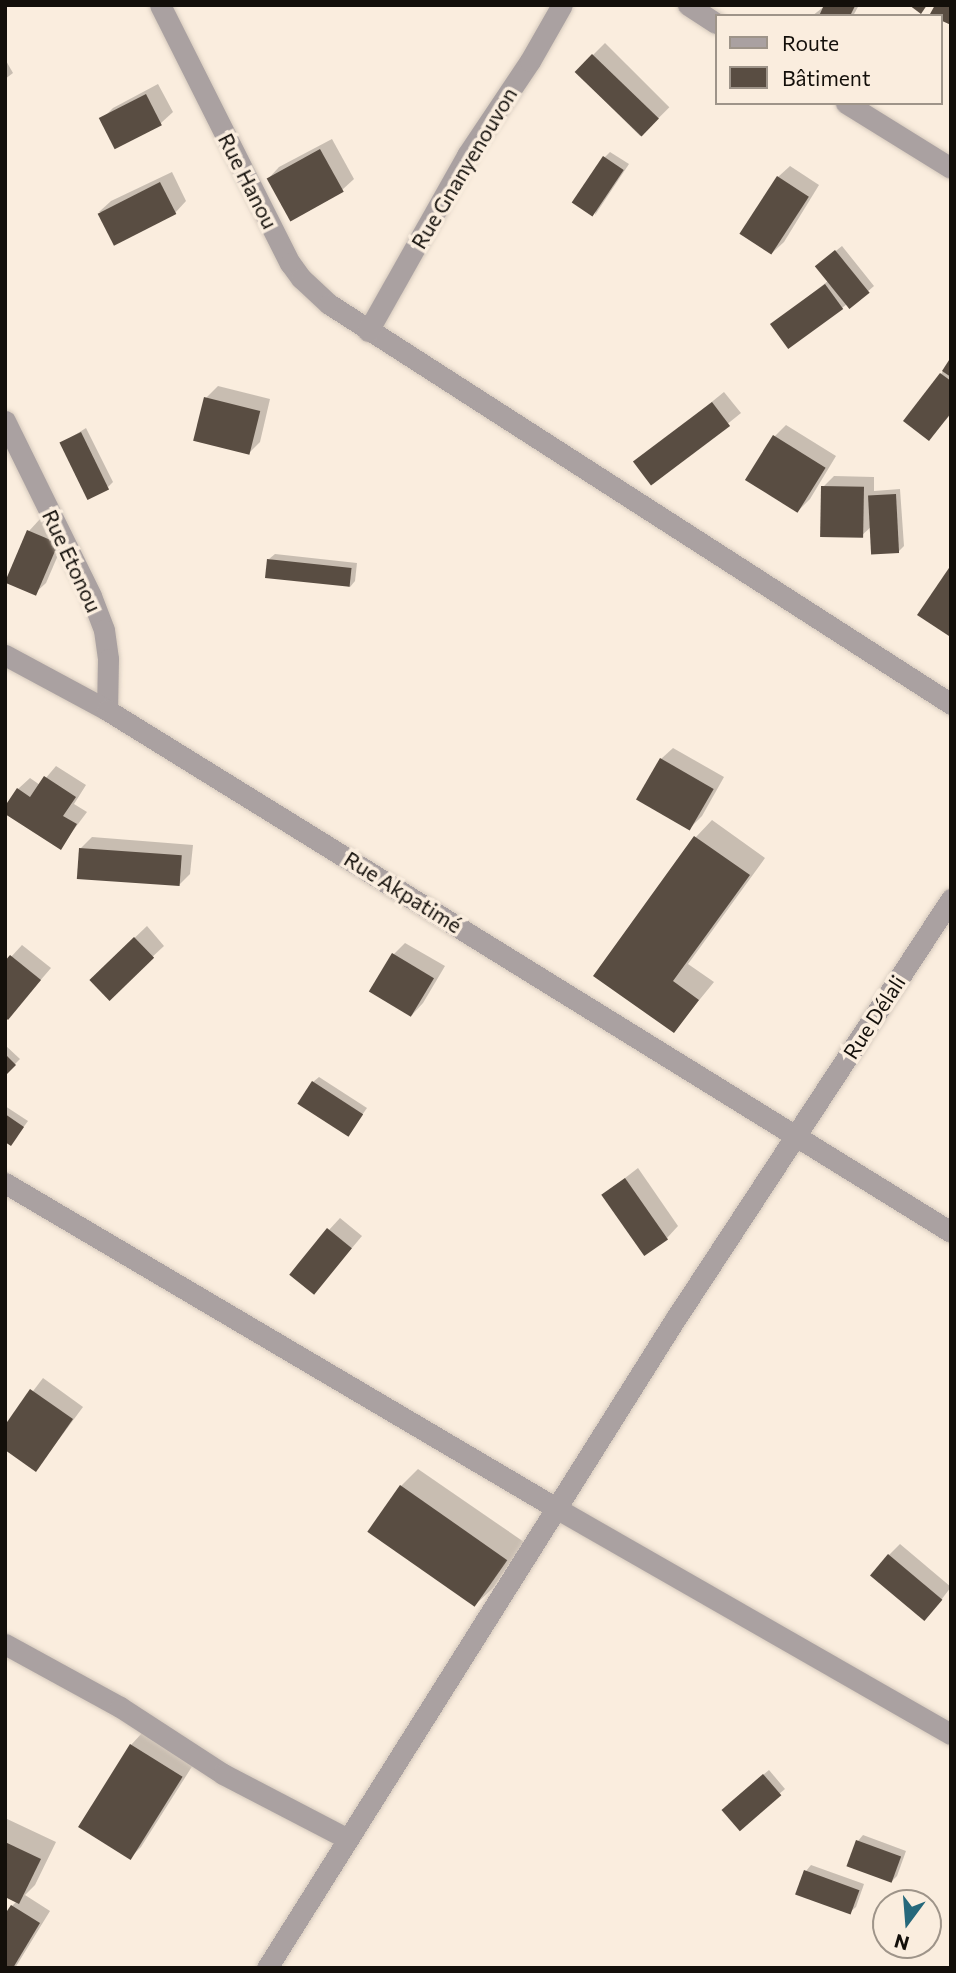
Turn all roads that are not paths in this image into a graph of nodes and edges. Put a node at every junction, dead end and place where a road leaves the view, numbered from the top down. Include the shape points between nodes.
1 (160, 5) edge
2 (562, 5) edge
3 (688, 5) edge
4 (715, 22) edge
5 (849, 105) edge
6 (951, 168) edge
7 (368, 331) junction
8 (5, 421) edge
9 (5, 655) edge
10 (951, 704) edge
11 (107, 710) junction
12 (951, 899) edge
13 (798, 1134) junction
14 (5, 1183) edge
15 (951, 1231) edge
16 (556, 1508) junction
17 (5, 1644) edge
18 (951, 1734) edge
19 (346, 1838) junction
20 (267, 1968) edge

1 - 7 street, Rue Hanou via 290,263 329,304
2 - 7 street, Rue Gnanyenouvon via 467,155
3 - 4 street
5 - 6 street
7 - 10 street, Rue Hanou
8 - 11 street, Rue Etonou via 104,631
9 - 11 street, Rue Akpatimé
11 - 13 street, Rue Akpatimé
12 - 13 street, Rue Délali
13 - 15 street, Rue Akpatimé
13 - 16 street, Rue Délali
14 - 16 street
16 - 18 street
16 - 19 street, Rue Délali
17 - 19 street via 120,1707 223,1774
19 - 20 street, Rue Délali

